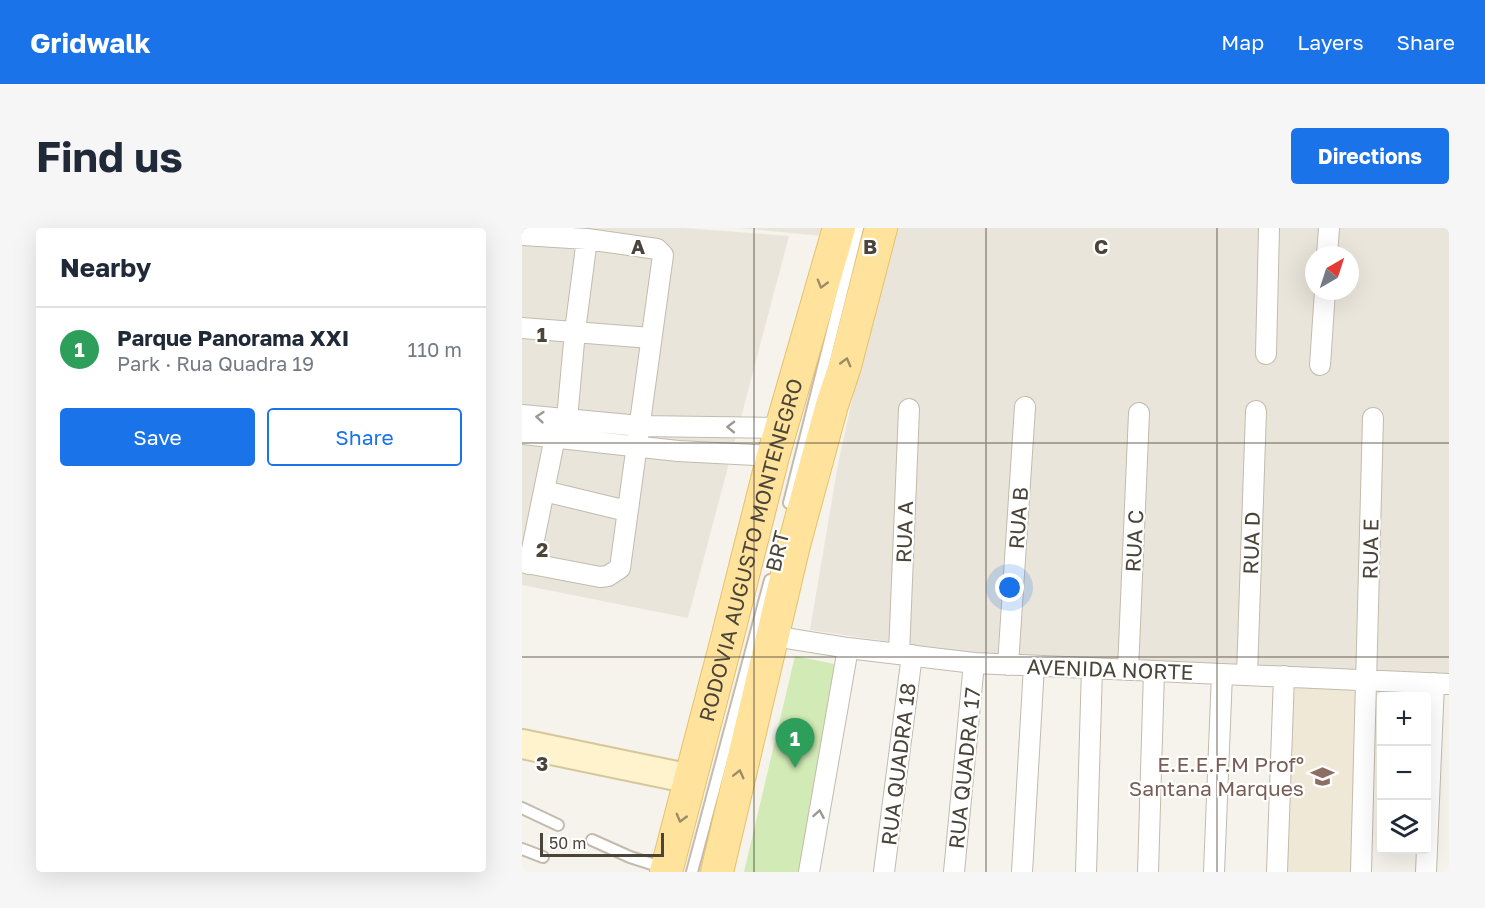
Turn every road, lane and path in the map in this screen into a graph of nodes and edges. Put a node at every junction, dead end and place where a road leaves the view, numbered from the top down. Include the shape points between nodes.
1 (839, 228) edge
2 (858, 228) edge
3 (881, 228) edge
4 (1269, 228) edge
5 (1329, 228) edge
6 (522, 235) edge
7 (587, 239) junction
8 (1328, 246) edge
9 (1324, 300) edge
10 (522, 328) edge
11 (575, 331) junction
12 (651, 338) junction
13 (1266, 354) dead end
14 (1320, 365) dead end
15 (1025, 407) dead end
16 (909, 409) dead end
17 (1256, 411) dead end
18 (1139, 413) dead end
19 (522, 415) edge
20 (1373, 418) dead end
21 (567, 419) junction
22 (640, 426) junction
23 (522, 434) edge
24 (555, 437) junction
25 (777, 442) junction
26 (638, 447) junction
27 (544, 491) junction
28 (627, 511) junction
29 (786, 519) dead end
30 (526, 563) edge
31 (774, 565) dead end
32 (773, 636) junction
33 (848, 648) junction
34 (905, 655) junction
35 (974, 663) junction
36 (1008, 664) junction
37 (1034, 666) junction
38 (1092, 668) junction
39 (1128, 670) junction
40 (1154, 671) junction
41 (1222, 674) junction
42 (1247, 675) junction
43 (1284, 676) junction
44 (1367, 680) junction
45 (1442, 683) edge
46 (522, 744) edge
47 (691, 779) junction
48 (522, 808) edge
49 (558, 825) dead end
50 (592, 840) dead end
51 (522, 849) edge
52 (543, 857) dead end
53 (675, 871) edge
54 (717, 872) edge
55 (809, 872) edge
56 (884, 872) edge
57 (954, 872) edge
58 (1022, 872) edge
59 (1086, 872) edge
60 (1148, 872) edge
61 (1214, 872) edge
62 (1277, 872) edge
63 (1361, 872) edge
64 (1426, 872) edge

1 -> 25 main road, RODOVIA AUGUSTO MONTENEGRO
2 - 29 lane, BRT
32 -> 3 main road, RODOVIA AUGUSTO MONTENEGRO
4 - 13 street
5 - 8 street
6 - 7 street
7 - 11 street
7 - 12 street via 657,249 663,255
9 - 14 street
10 - 11 street
11 - 12 street
11 - 21 street
12 - 22 street
15 - 36 street, RUA B
16 - 34 street, RUA A
17 - 42 street, RUA D
18 - 39 street, RUA C
21 -> 19 street
20 - 44 street, RUA E
21 - 22 street
25 -> 22 street
22 - 26 street
23 - 24 street
24 - 26 street
24 - 27 street
25 - 26 street via 678,451
25 - 47 main road, RODOVIA AUGUSTO MONTENEGRO
26 - 28 street
27 - 28 street
27 - 30 street
28 - 30 street via 620,568 608,576
31 - 53 lane, BRT
32 - 33 street, AVENIDA NORTE
54 -> 32 main road, RODOVIA AUGUSTO MONTENEGRO
33 - 34 street, AVENIDA NORTE
55 -> 33 street
34 - 35 street, AVENIDA NORTE
34 - 56 street, RUA QUADRA 18
35 - 36 street, AVENIDA NORTE
35 - 57 street, RUA QUADRA 17
36 - 37 street, AVENIDA NORTE
37 - 38 street, AVENIDA NORTE
37 - 58 street
38 - 39 street, AVENIDA NORTE
38 - 59 street
39 - 40 street, AVENIDA NORTE
40 - 41 street, AVENIDA NORTE
40 - 60 street
41 - 42 street, AVENIDA NORTE
41 - 61 street
42 - 43 street, AVENIDA NORTE
43 - 44 street, AVENIDA NORTE
43 - 62 street
44 - 45 street, AVENIDA NORTE
44 - 63 street, RUA E
45 - 64 street
46 - 47 street
47 -> 53 main road, RODOVIA AUGUSTO MONTENEGRO
48 - 49 lane
50 - 53 lane
51 - 52 lane

